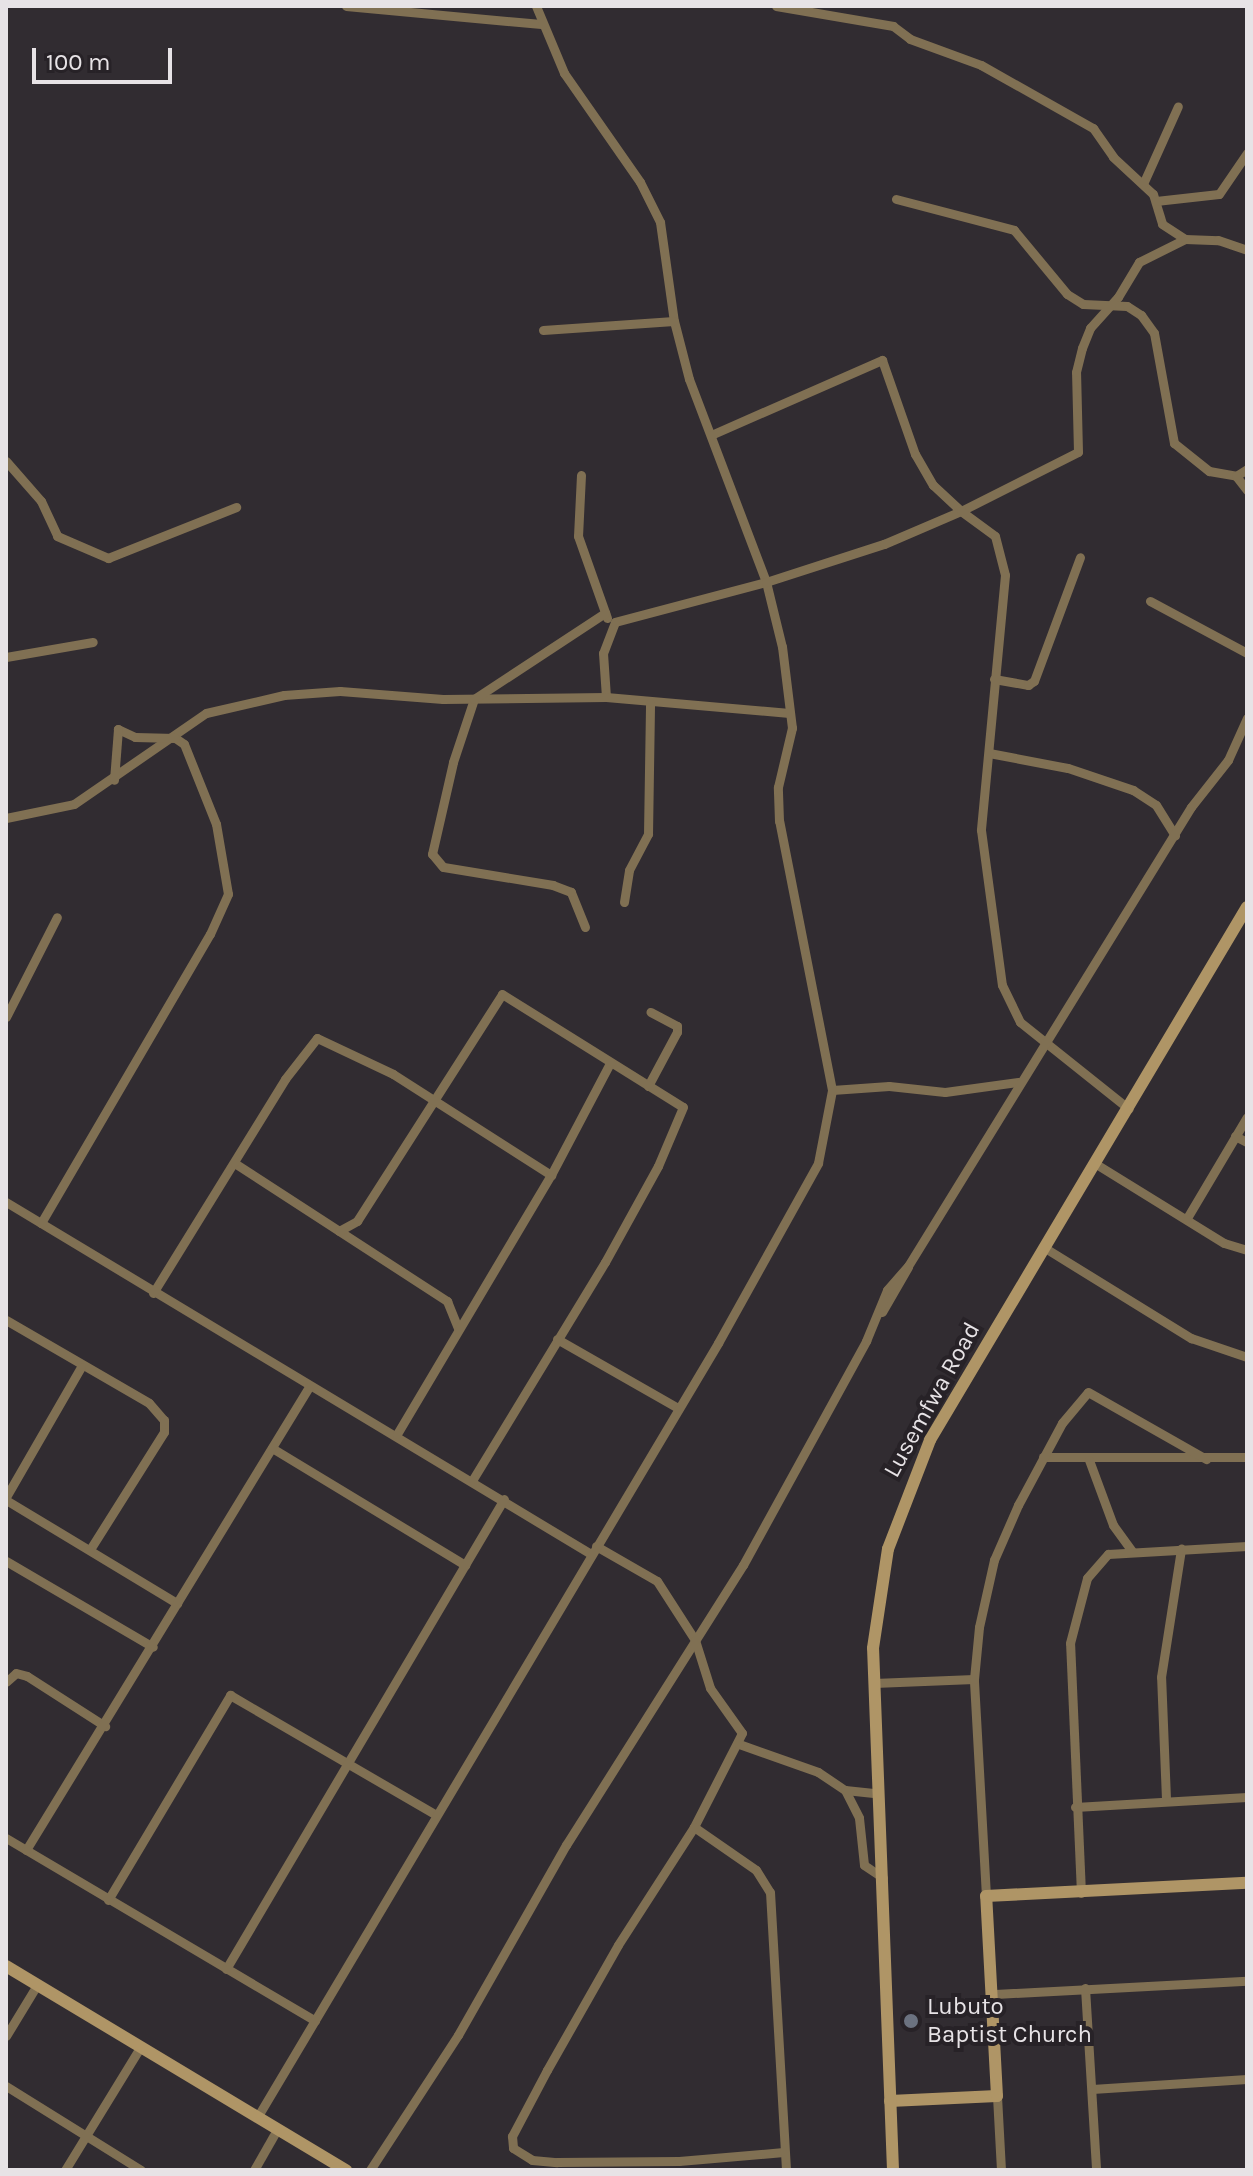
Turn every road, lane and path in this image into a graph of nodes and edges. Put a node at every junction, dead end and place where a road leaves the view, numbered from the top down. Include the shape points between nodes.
1 (346, 6) edge
2 (536, 6) edge
3 (776, 6) edge
4 (541, 24) junction
5 (1178, 106) dead end
6 (1247, 153) edge
7 (1143, 184) junction
8 (896, 199) dead end
9 (1156, 201) junction
10 (1185, 239) junction
11 (1247, 250) edge
12 (1109, 307) junction
13 (674, 321) junction
14 (543, 330) dead end
15 (711, 435) junction
16 (6, 461) edge
17 (1247, 469) edge
18 (581, 475) dead end
19 (1236, 476) junction
20 (1247, 490) edge
21 (236, 507) dead end
22 (961, 511) junction
23 (1080, 557) dead end
24 (766, 582) junction
25 (1150, 601) dead end
26 (605, 613) junction
27 (610, 627) junction
28 (93, 642) dead end
29 (1247, 653) edge
30 (6, 657) edge
31 (994, 679) junction
32 (606, 697) junction
33 (474, 699) junction
34 (650, 703) junction
35 (789, 713) junction
36 (1247, 718) edge
37 (166, 737) junction
38 (989, 753) junction
39 (114, 780) junction
40 (6, 818) edge
41 (1175, 835) junction
42 (624, 902) dead end
43 (1247, 907) edge
44 (57, 917) dead end
45 (585, 927) dead end
46 (651, 1012) dead end
47 (6, 1017) edge
48 (1046, 1042) junction
49 (610, 1063) junction
50 (1018, 1082) junction
51 (648, 1086) junction
52 (832, 1090) junction
53 (433, 1101) junction
54 (1129, 1109) junction
55 (1247, 1117) edge
56 (1235, 1136) junction
57 (1247, 1142) edge
58 (236, 1164) junction
59 (1096, 1164) junction
60 (551, 1175) junction
61 (6, 1202) edge
62 (1187, 1218) junction
63 (357, 1221) junction
64 (41, 1223) junction
65 (339, 1231) junction
66 (358, 1244) junction
67 (1045, 1248) junction
68 (1247, 1250) edge
69 (153, 1293) junction
70 (6, 1320) edge
71 (458, 1328) junction
72 (557, 1339) junction
73 (1247, 1357) edge
74 (81, 1367) junction
75 (309, 1387) junction
76 (678, 1408) junction
77 (397, 1434) junction
78 (272, 1448) junction
79 (1043, 1457) junction
80 (1247, 1457) edge
81 (1206, 1459) junction
82 (1089, 1460) junction
83 (473, 1479) junction
84 (504, 1499) junction
85 (7, 1503) edge
86 (1247, 1546) edge
87 (91, 1548) junction
88 (1181, 1549) junction
89 (594, 1550) junction
90 (1132, 1551) junction
91 (6, 1561) edge
92 (465, 1565) junction
93 (177, 1603) junction
94 (695, 1640) junction
95 (153, 1647) junction
96 (974, 1679) junction
97 (6, 1682) edge
98 (874, 1683) junction
99 (105, 1726) junction
100 (739, 1744) junction
101 (347, 1763) junction
102 (845, 1790) junction
103 (876, 1793) junction
104 (1247, 1797) edge
105 (1166, 1799) junction
106 (1075, 1807) junction
107 (436, 1815) junction
108 (694, 1827) junction
109 (6, 1838) edge
110 (26, 1850) junction
111 (883, 1878) junction
112 (1247, 1883) edge
113 (1081, 1893) junction
114 (986, 1896) junction
115 (108, 1900) junction
116 (6, 1966) edge
117 (226, 1969) junction
118 (1247, 1981) edge
119 (37, 1985) junction
120 (1085, 1988) junction
121 (995, 1994) junction
122 (315, 2021) junction
123 (6, 2036) edge
124 (141, 2046) junction
125 (1247, 2079) edge
126 (6, 2086) edge
127 (1092, 2089) junction
128 (997, 2096) junction
129 (890, 2101) junction
130 (258, 2116) junction
131 (278, 2128) junction
132 (87, 2133) junction
133 (784, 2152) junction
134 (635, 2166) edge
135 (65, 2170) edge
136 (141, 2170) edge
137 (254, 2170) edge
138 (346, 2170) edge
139 (370, 2170) edge
140 (786, 2170) edge
141 (893, 2170) edge
142 (1001, 2170) edge
143 (1096, 2170) edge

1 - 4 street
2 - 4 street
3 - 7 street via 893,26 910,39 981,65 1093,128 1113,157
4 - 13 street via 564,73 640,182 660,222
5 - 7 street
6 - 9 street via 1219,194
7 - 9 street
8 - 12 street via 1014,230 1067,294 1083,304
9 - 10 street via 1162,224
10 - 11 street via 1218,240
10 - 12 street via 1139,262
12 - 19 street via 1127,306 1154,333 1174,443 1191,462
12 - 22 street via 1090,328 1076,372 1078,452
13 - 14 street
13 - 15 street
15 - 22 street via 882,360 915,454 933,485
15 - 24 street
16 - 21 street via 41,501 57,536 108,558
17 - 19 street
18 - 26 street via 578,536
19 - 20 street
22 - 24 street via 884,544
22 - 31 street via 995,536 1003,550 1003,612
23 - 31 street via 1034,681 1028,685
24 - 27 street via 626,616
24 - 35 street via 782,647
25 - 29 street
26 - 27 street
26 - 33 street
27 - 32 street via 603,653
28 - 30 street
31 - 38 street
32 - 33 street
32 - 34 street
33 - 37 street via 340,691 284,695 206,713
33 - 45 street via 432,854 443,867 571,892
34 - 35 street
34 - 42 street via 648,834 629,870
35 - 52 street via 792,728 778,787 779,821
36 - 41 street via 1228,760
37 - 39 street
37 - 39 street via 135,737 118,729
37 - 64 street via 184,744 193,762 216,824 228,894 210,934
38 - 41 street via 1068,768 1133,790 1156,805
38 - 48 street via 981,830 1002,985 1020,1022
39 - 40 street via 74,804
41 - 48 street
43 - 54 street, Lusemfwa Road
44 - 47 street
46 - 51 street via 677,1026 677,1032
48 - 50 street
48 - 54 street
49 - 51 street
49 - 53 street via 502,994
49 - 60 street
50 - 52 street via 945,1092 889,1086
50 - 94 street via 908,1266 887,1290 877,1318 743,1565
51 - 72 street via 683,1111 652,1177
52 - 76 street via 818,1163
53 - 58 street via 364,1058 317,1038 285,1079
53 - 60 street
53 - 63 street
54 - 59 street, Lusemfwa Road
55 - 56 street
56 - 57 street
56 - 62 street
58 - 65 street
58 - 69 street
59 - 62 street
59 - 67 street, Lusemfwa Road
60 - 71 street
61 - 64 street
62 - 68 street via 1224,1243
63 - 65 street
63 - 66 street
64 - 69 street
65 - 66 street
66 - 71 street via 447,1301
67 - 73 street via 1191,1338 1222,1353
67 - 98 street, Lusemfwa Road via 930,1440 905,1493 876,1605
69 - 75 street
70 - 74 street
71 - 77 street
72 - 76 street
72 - 83 street
74 - 85 street
74 - 87 street via 149,1403 164,1420 164,1432
75 - 77 street
75 - 78 street
76 - 89 street
77 - 83 street
78 - 92 street
78 - 93 street
79 - 81 street via 1088,1392
79 - 82 street
79 - 96 street via 994,1560
80 - 81 street
81 - 82 street
82 - 90 street via 1113,1525
83 - 84 street
84 - 89 street
84 - 92 street
85 - 87 street
86 - 88 street
87 - 93 street
88 - 90 street
88 - 105 street via 1161,1677
89 - 94 street via 657,1581
89 - 107 street
90 - 106 street via 1108,1554 1097,1562 1077,1611 1070,1658
91 - 95 street
92 - 101 street
93 - 95 street
94 - 100 street via 710,1688 739,1723
94 - 139 street via 566,1845 458,2035
95 - 99 street
96 - 98 street
96 - 114 street
97 - 99 street via 16,1673 27,1676
98 - 103 street, Lusemfwa Road
99 - 110 street
100 - 102 street via 818,1772
100 - 108 street
101 - 107 street
101 - 115 street via 230,1695
101 - 117 street
102 - 103 street
102 - 111 street via 859,1818 864,1865
103 - 111 street, Lusemfwa Road
104 - 105 street
105 - 106 street
106 - 113 street
107 - 122 street
108 - 133 street via 749,1864 770,1892
108 - 134 street via 618,1945 512,2136 513,2148 532,2160
109 - 110 street
110 - 115 street
111 - 129 street, Lusemfwa Road
112 - 113 street
113 - 114 street
114 - 121 street
115 - 117 street
116 - 119 street
117 - 122 street
118 - 120 street
119 - 123 street
119 - 124 street
120 - 121 street
120 - 127 street
121 - 128 street
122 - 130 street
124 - 130 street
124 - 132 street
125 - 127 street
126 - 132 street
127 - 143 street
128 - 129 street
128 - 142 street
129 - 141 street, Lusemfwa Road
130 - 131 street
131 - 137 street
131 - 138 street
132 - 135 street
132 - 136 street
133 - 134 street
133 - 140 street

